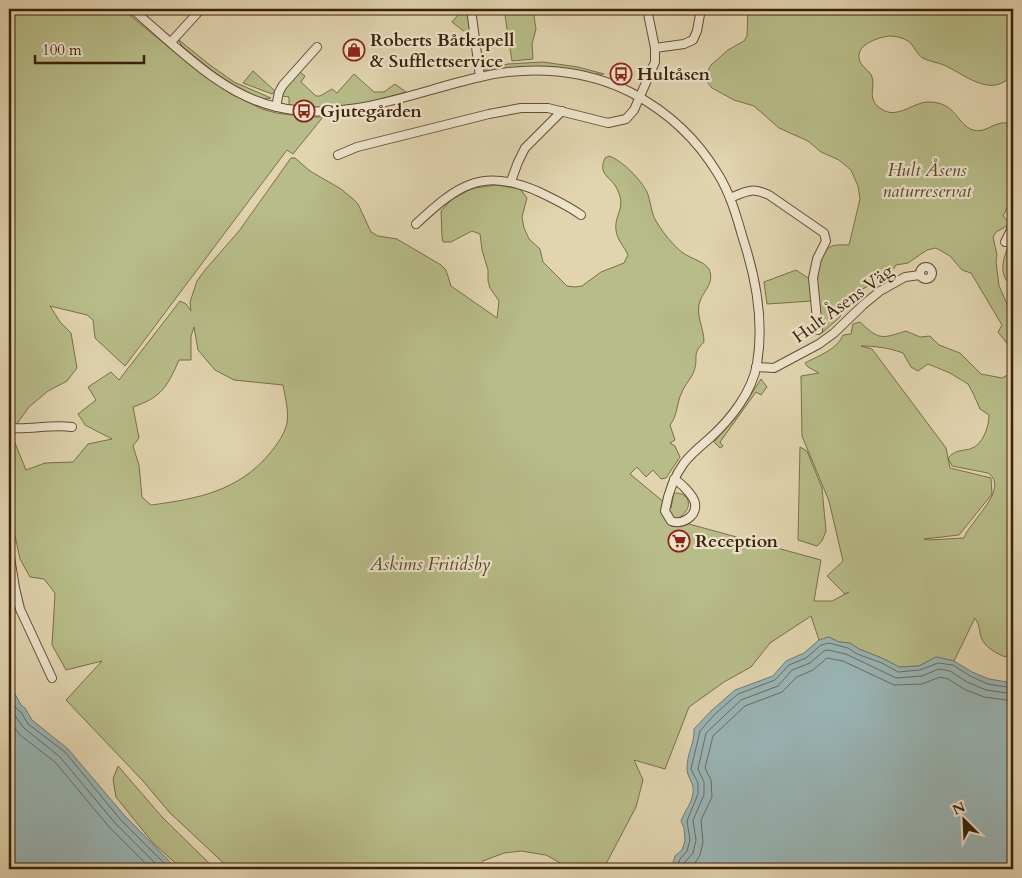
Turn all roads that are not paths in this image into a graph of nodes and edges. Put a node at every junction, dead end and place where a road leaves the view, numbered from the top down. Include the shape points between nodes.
1 (11, 9) edge
2 (132, 9) edge
3 (201, 9) edge
4 (471, 9) edge
5 (647, 9) edge
6 (701, 9) edge
7 (9, 17) edge
8 (171, 42) junction
9 (317, 47) dead end
10 (656, 48) junction
11 (480, 77) junction
12 (640, 98) junction
13 (276, 107) junction
14 (562, 111) junction
15 (338, 155) dead end
16 (511, 181) junction
17 (730, 198) junction
18 (581, 216) dead end
19 (416, 224) dead end
20 (1013, 226) edge
21 (1005, 242) dead end
22 (920, 275) dead end
23 (818, 330) dead end
24 (756, 367) junction
25 (72, 427) dead end
26 (9, 428) edge
27 (674, 479) junction
28 (9, 551) edge
29 (52, 678) dead end

1 - 7 street
2 - 8 street
3 - 8 street
4 - 11 street
5 - 10 street
6 - 10 street via 693,40
8 - 13 street via 230,88
9 - 13 street via 283,85
10 - 12 street via 653,69
11 - 12 street via 524,70 563,71 600,80
11 - 13 street via 343,111 318,113
12 - 14 street via 630,115 618,122 599,122
12 - 17 street via 674,121 697,143 712,163
14 - 15 street via 510,110 357,147
14 - 16 street via 525,148
16 - 18 street
16 - 19 street via 490,180 466,186
17 - 23 street via 751,190 761,191 824,233 826,241 817,259 813,278
17 - 24 street via 752,266 758,300 760,327
20 - 21 street
22 - 24 street, Hult Åsens Väg via 905,276 880,291 819,344 774,368
24 - 27 street via 752,383 736,408 713,436 684,463
25 - 26 street
27 - 27 street via 665,511 671,520 679,523 689,518 695,504
28 - 29 street via 20,609

